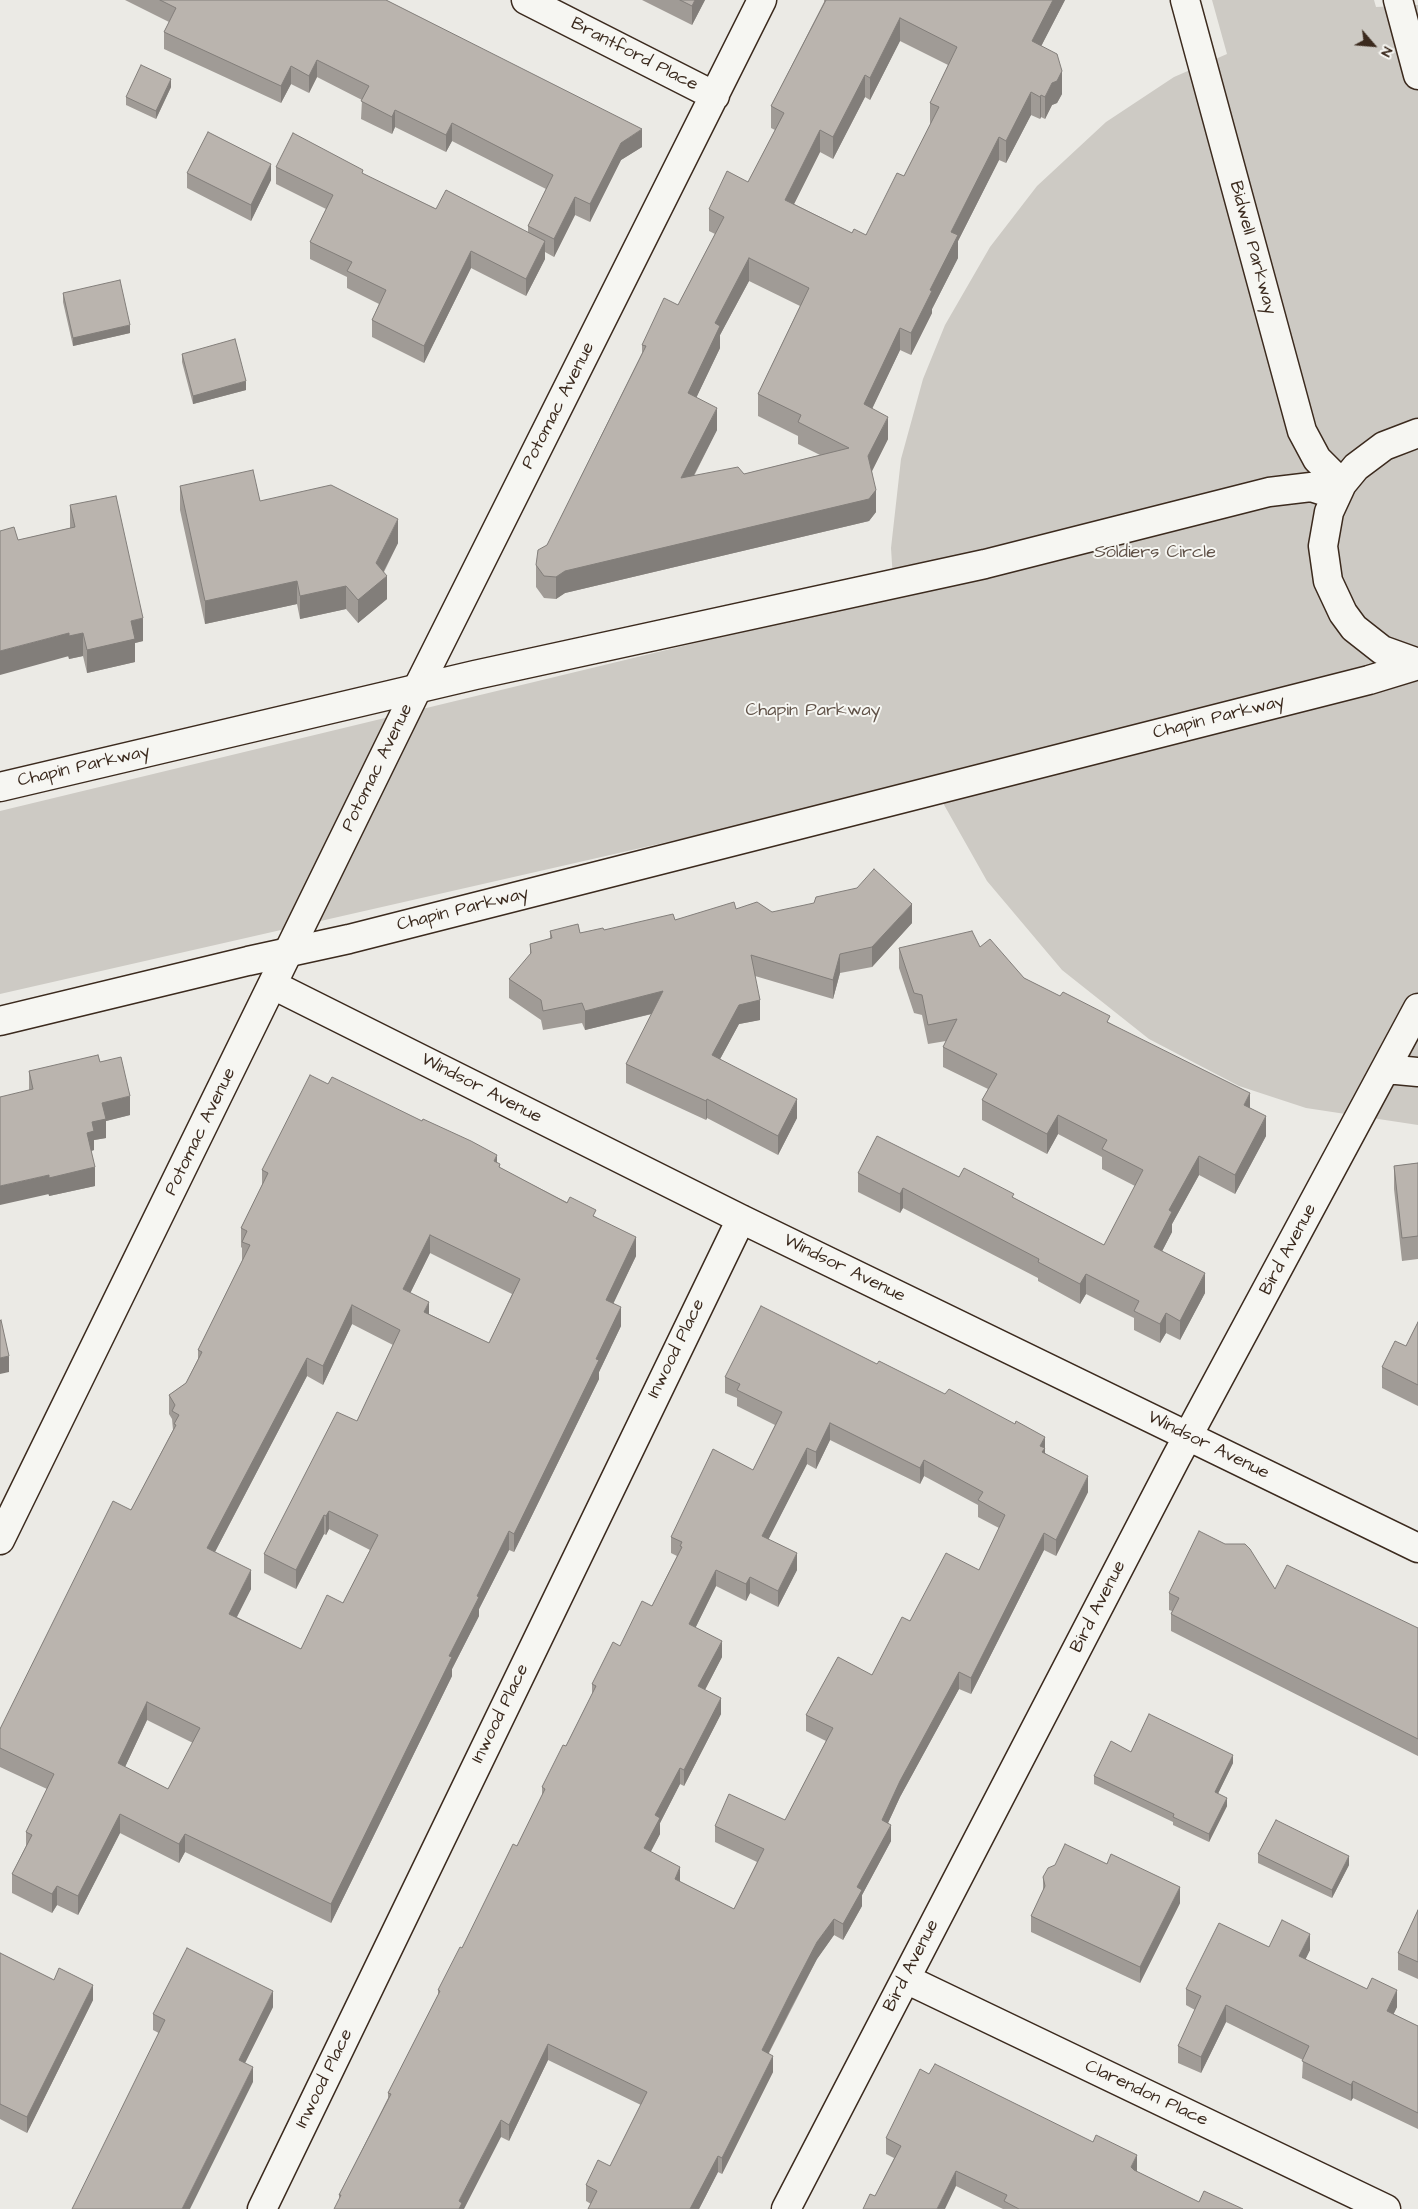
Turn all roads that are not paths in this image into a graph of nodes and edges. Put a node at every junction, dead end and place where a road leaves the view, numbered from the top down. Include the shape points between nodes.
1 (526, 0) edge
2 (762, 0) edge
3 (1185, 0) edge
4 (1398, 0) edge
5 (1418, 75) edge
6 (715, 96) junction
7 (1418, 434) edge
8 (1339, 490) junction
9 (1418, 664) edge
10 (417, 689) junction
11 (0, 786) edge
12 (287, 953) junction
13 (273, 985) junction
14 (1418, 1008) edge
15 (0, 1021) edge
16 (1386, 1069) junction
17 (1418, 1072) edge
18 (741, 1219) junction
19 (1188, 1436) junction
20 (0, 1540) edge
21 (1418, 1548) edge
22 (906, 1979) junction
23 (262, 2209) edge
24 (786, 2209) edge
25 (1386, 2209) edge

1 - 6 street, Brantford Place
2 - 6 street, Potomac Avenue
3 - 8 street, Bidwell Parkway via 1302,431
4 - 5 street
6 - 10 street, Potomac Avenue
7 - 8 street via 1369,455
8 - 9 street via 1329,512 1323,546 1334,598 1343,614 1367,640 1382,650
8 - 10 street, Chapin Parkway via 1311,487 1269,492 976,566
9 - 12 street, Chapin Parkway via 1360,683
10 - 11 street, Chapin Parkway
10 - 12 street, Potomac Avenue
12 - 13 street, Potomac Avenue
12 - 15 street, Chapin Parkway
13 - 18 street, Windsor Avenue
13 - 20 street, Potomac Avenue
14 - 16 street, Bird Avenue
16 - 17 street
16 - 19 street, Bird Avenue
18 - 19 street, Windsor Avenue
18 - 23 street, Inwood Place
19 - 21 street, Windsor Avenue
19 - 22 street, Bird Avenue
22 - 24 street, Bird Avenue
22 - 25 street, Clarendon Place

